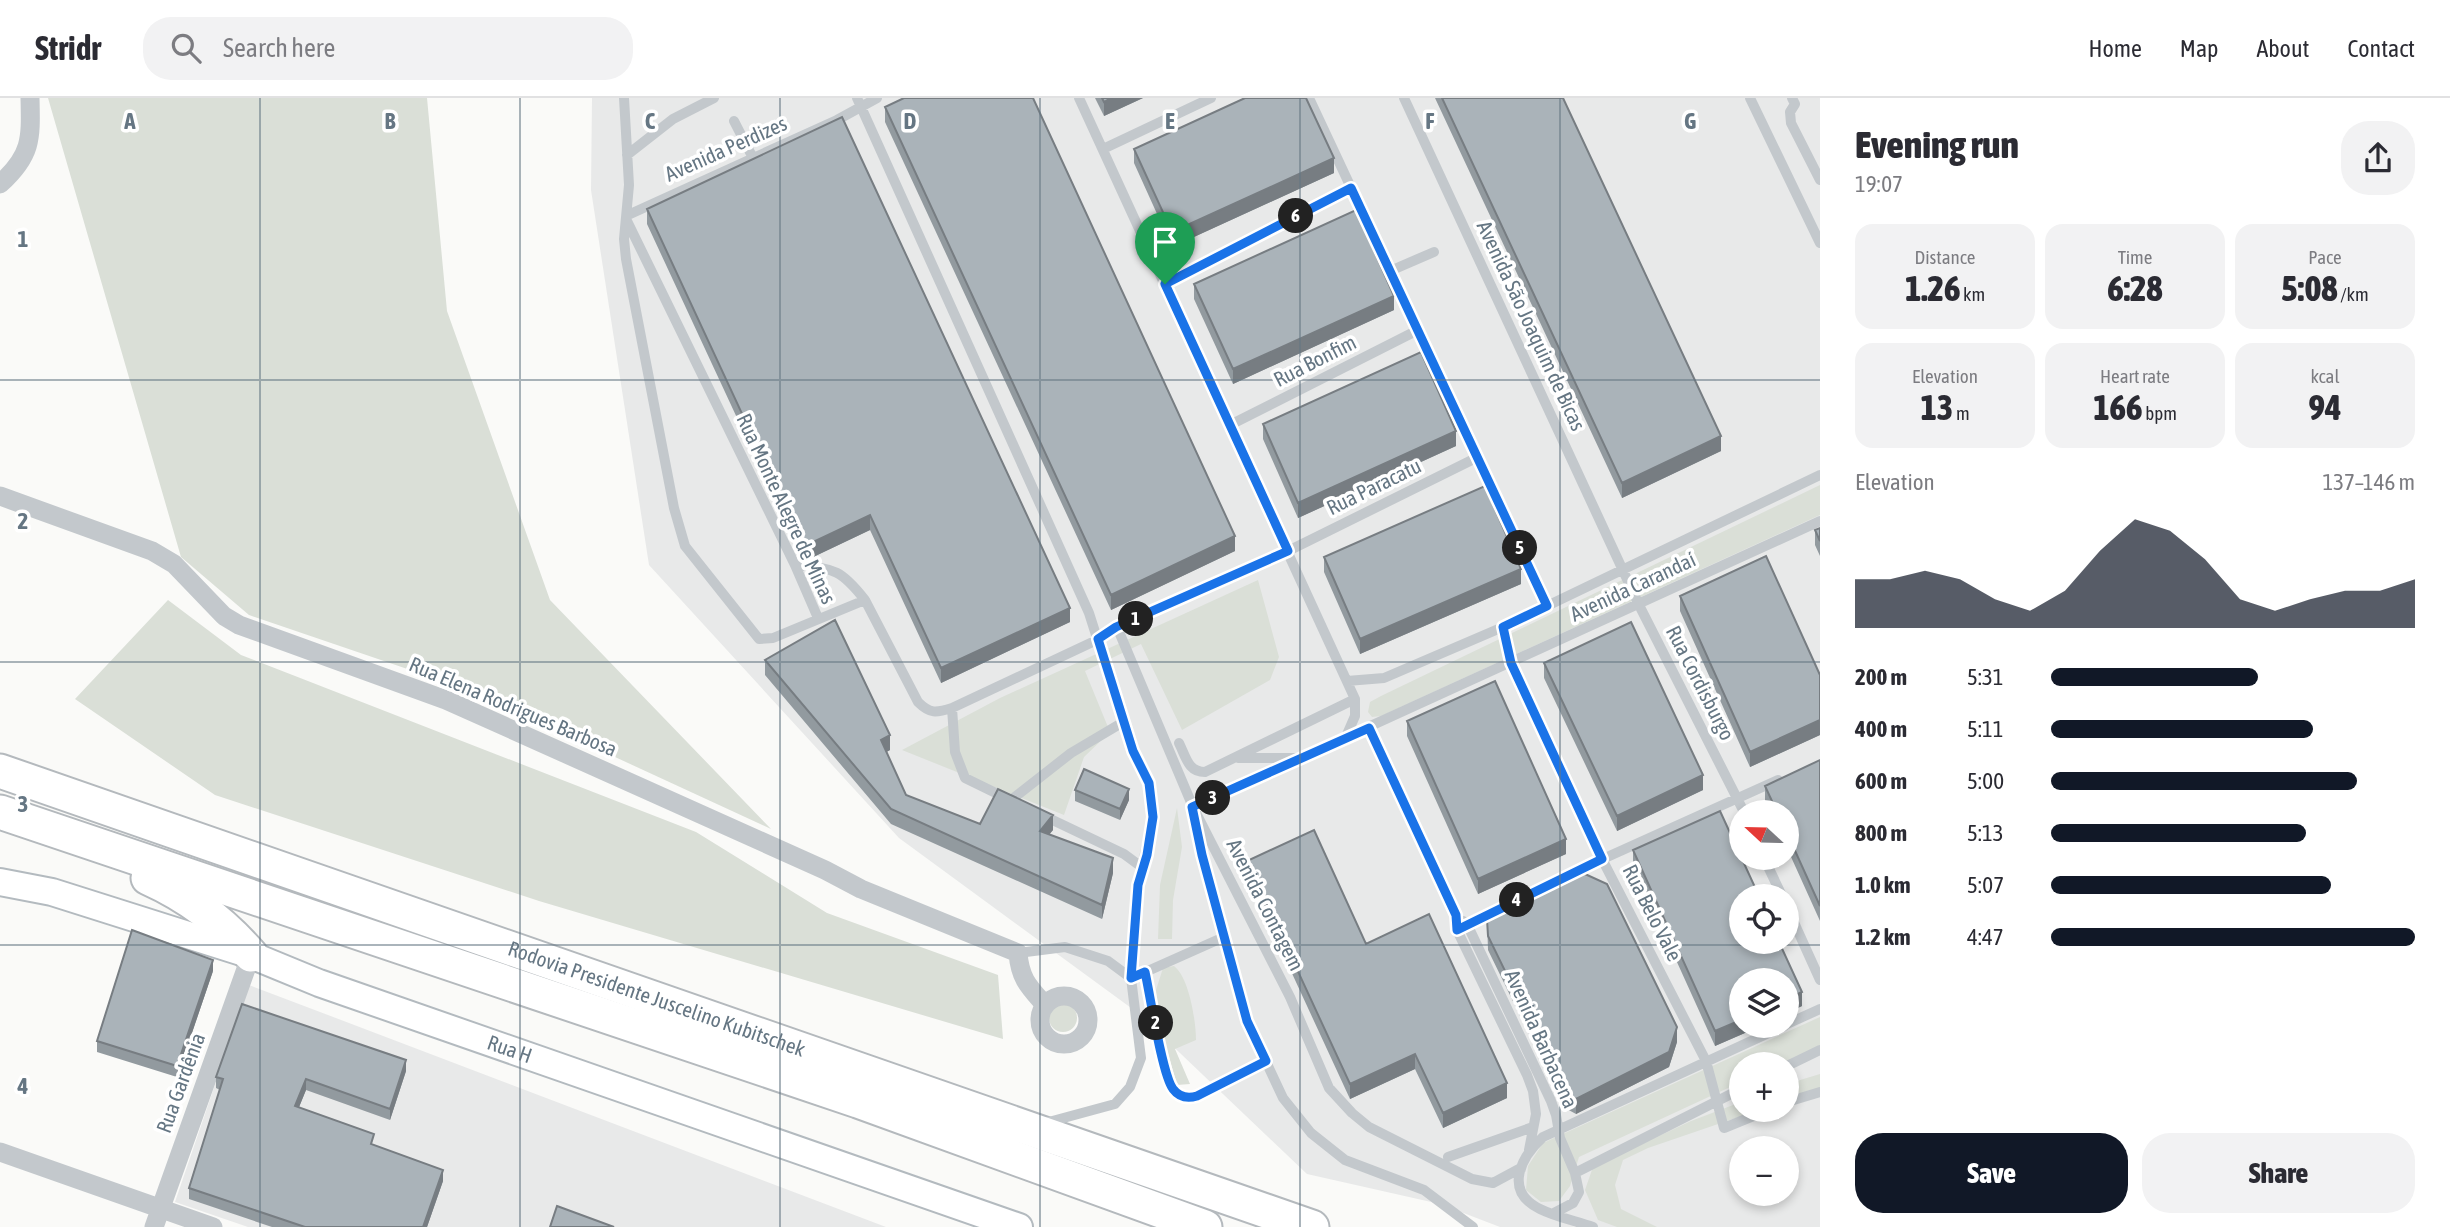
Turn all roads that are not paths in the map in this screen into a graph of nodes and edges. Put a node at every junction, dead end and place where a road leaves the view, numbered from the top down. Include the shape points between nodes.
1 (30, 98) edge
2 (624, 98) edge
3 (714, 98) edge
4 (877, 98) edge
5 (1079, 98) edge
6 (1211, 98) edge
7 (1309, 98) edge
8 (1404, 98) edge
9 (1751, 98) edge
10 (1792, 98) edge
11 (859, 102) edge
12 (734, 121) dead end
13 (1103, 149) junction
14 (627, 155) junction
15 (753, 158) junction
16 (1820, 180) edge
17 (0, 184) edge
18 (1351, 188) junction
19 (627, 218) junction
20 (1820, 243) edge
21 (1434, 252) dead end
22 (1390, 271) junction
23 (1165, 284) junction
24 (1418, 330) junction
25 (1230, 425) junction
26 (1478, 457) junction
27 (1807, 466) dead end
28 (1817, 477) edge
29 (0, 496) edge
30 (1820, 521) edge
31 (1288, 551) junction
32 (795, 565) junction
33 (1623, 570) junction
34 (865, 600) junction
35 (1639, 605) junction
36 (1547, 606) junction
37 (818, 618) junction
38 (1116, 627) junction
39 (1503, 627) junction
40 (1098, 639) junction
41 (1511, 663) junction
42 (1347, 681) junction
43 (1355, 699) junction
44 (952, 708) junction
45 (1125, 721) junction
46 (1369, 728) junction
47 (1345, 739) junction
48 (1179, 743) dead end
49 (1234, 758) junction
50 (1303, 758) junction
51 (0, 759) edge
52 (0, 771) edge
53 (1784, 777) edge
54 (48, 787) junction
55 (1737, 798) junction
56 (1011, 800) junction
57 (1022, 806) edge
58 (1192, 807) junction
59 (1033, 811) edge
60 (0, 812) edge
61 (39, 825) junction
62 (1602, 859) junction
63 (1143, 868) junction
64 (0, 881) edge
65 (1456, 915) junction
66 (1467, 924) junction
67 (1457, 930) junction
68 (1799, 934) edge
69 (1224, 937) junction
70 (1018, 953) junction
71 (251, 955) junction
72 (1145, 972) junction
73 (1131, 978) junction
74 (1820, 980) edge
75 (1045, 1005) dead end
76 (1820, 1009) edge
77 (1799, 1019) edge
78 (1756, 1038) edge
79 (1819, 1053) edge
80 (1266, 1061) junction
81 (1706, 1061) junction
82 (1799, 1061) edge
83 (1820, 1092) edge
84 (1729, 1095) edge
85 (1799, 1098) edge
86 (1717, 1101) junction
87 (1739, 1122) edge
88 (1533, 1127) junction
89 (1028, 1128) junction
90 (1558, 1130) junction
91 (1529, 1150) junction
92 (0, 1152) edge
93 (1447, 1157) dead end
94 (1519, 1169) junction
95 (1575, 1173) junction
96 (161, 1208) junction
97 (1553, 1213) junction
98 (154, 1227) edge
99 (213, 1227) edge
100 (1018, 1227) edge
101 (1205, 1227) edge
102 (1312, 1227) edge
103 (1473, 1227) edge
104 (1593, 1227) edge

1 - 17 street via 31,140 24,157
2 - 14 lane, Rua Monte Alegre de Minas
3 - 14 lane via 673,119
4 - 11 lane, Avenida Perdizes
5 - 13 lane
6 - 13 lane
7 - 18 lane
8 - 33 lane, Avenida São Joaquim de Bicas
9 - 20 lane
10 - 16 lane via 1791,122
11 - 15 lane, Avenida Perdizes via 837,120
11 - 40 lane
12 - 15 lane
13 - 23 lane
14 - 19 lane, Rua Monte Alegre de Minas
15 - 19 lane, Avenida Perdizes
18 - 22 lane
18 - 23 lane
19 - 32 lane, Rua Monte Alegre de Minas
19 - 37 lane, Rua Monte Alegre de Minas via 626,259 685,546 759,639 773,638
21 - 22 lane
22 - 24 lane
23 - 25 lane
24 - 25 lane, Rua Bonfim
24 - 26 lane
25 - 31 lane
26 - 31 lane, Rua Paracatu
26 - 36 lane
27 - 28 lane
28 - 33 lane, Avenida Carandaí
29 - 70 street, Rua Elena Rodrigues Barbosa via 152,551 174,564 224,616 239,625 446,700 861,889
30 - 35 lane, Avenida Carandaí
31 - 38 lane, Rua Paracatu
31 - 42 lane
32 - 34 lane via 837,571
32 - 37 lane, Rua Monte Alegre de Minas
33 - 35 lane, Rua Cordisburgo
33 - 36 lane, Avenida Carandaí
34 - 37 lane
34 - 44 lane via 918,702 937,713
35 - 41 lane, Avenida Carandaí
35 - 55 lane, Rua Cordisburgo
36 - 39 lane, Avenida Carandaí
38 - 40 lane
38 - 58 lane, Avenida Contagem
39 - 41 lane, Rua Belo Vale
39 - 42 lane, Avenida Carandaí via 1384,678
40 - 44 lane
40 - 45 lane
41 - 46 lane, Avenida Carandaí
41 - 62 lane, Rua Belo Vale
42 - 43 lane
43 - 47 lane via 1355,716
43 - 49 lane
44 - 56 lane via 955,752 965,778
45 - 56 lane via 1071,753
45 - 63 lane via 1149,783 1152,806
46 - 47 lane, Avenida Carandaí
46 - 65 lane, Avenida Barbacena
47 - 50 lane, Avenida Carandaí
48 - 49 lane via 1195,772
49 - 50 lane
50 - 58 lane, Avenida Carandaí
51 - 54 highway
52 - 54 highway, Rodovia Presidente Juscelino Kubitschek
53 - 55 lane
54 - 89 highway, Rodovia Presidente Juscelino Kubitschek
55 - 62 lane
56 - 57 lane
58 - 69 lane
58 - 94 lane, Avenida Contagem via 1290,997 1329,1088 1369,1127 1472,1179 1493,1182
59 - 63 lane via 1124,854
60 - 61 highway, Rodovia Presidente Juscelino Kubitschek
61 - 71 highway via 180,895 233,934
61 - 101 highway, Rodovia Presidente Juscelino Kubitschek via 858,1101
62 - 66 lane
62 - 81 lane, Rua Belo Vale
63 - 73 lane
64 - 71 main road, Rua H via 52,892
65 - 66 lane, Avenida Barbacena
65 - 67 lane, Avenida Barbacena
66 - 67 lane
66 - 90 lane, Avenida Barbacena via 1538,1072
67 - 88 lane, Avenida Barbacena via 1527,1075 1535,1102
68 - 74 lane
69 - 72 lane
69 - 80 lane via 1247,1021
70 - 73 lane, Rua Elena Rodrigues Barbosa via 1065,947 1108,961
70 - 75 street via 1025,983
71 - 96 street, Rua Gardênia
71 - 100 main road, Rua H via 319,984
72 - 73 lane
72 - 80 lane via 1168,1081 1179,1095 1197,1096
73 - 89 lane via 1141,1058 1130,1087 1115,1104
76 - 77 lane
78 - 81 lane
79 - 82 lane
80 - 103 lane via 1283,1098 1311,1133 1345,1160 1424,1190
81 - 86 lane, Rua Belo Vale
81 - 90 lane
83 - 85 lane
84 - 86 lane
86 - 87 lane, Rua Belo Vale via 1724,1128
86 - 95 lane
88 - 91 lane
88 - 93 lane
89 - 102 highway, Rodovia Presidente Juscelino Kubitschek
90 - 91 lane
90 - 95 lane, Avenida Barbacena
91 - 94 lane
92 - 96 street
94 - 97 lane via 1520,1189 1528,1201
95 - 97 lane via 1579,1192 1573,1203
96 - 98 street, Rua Gardênia
96 - 99 street
97 - 104 lane

